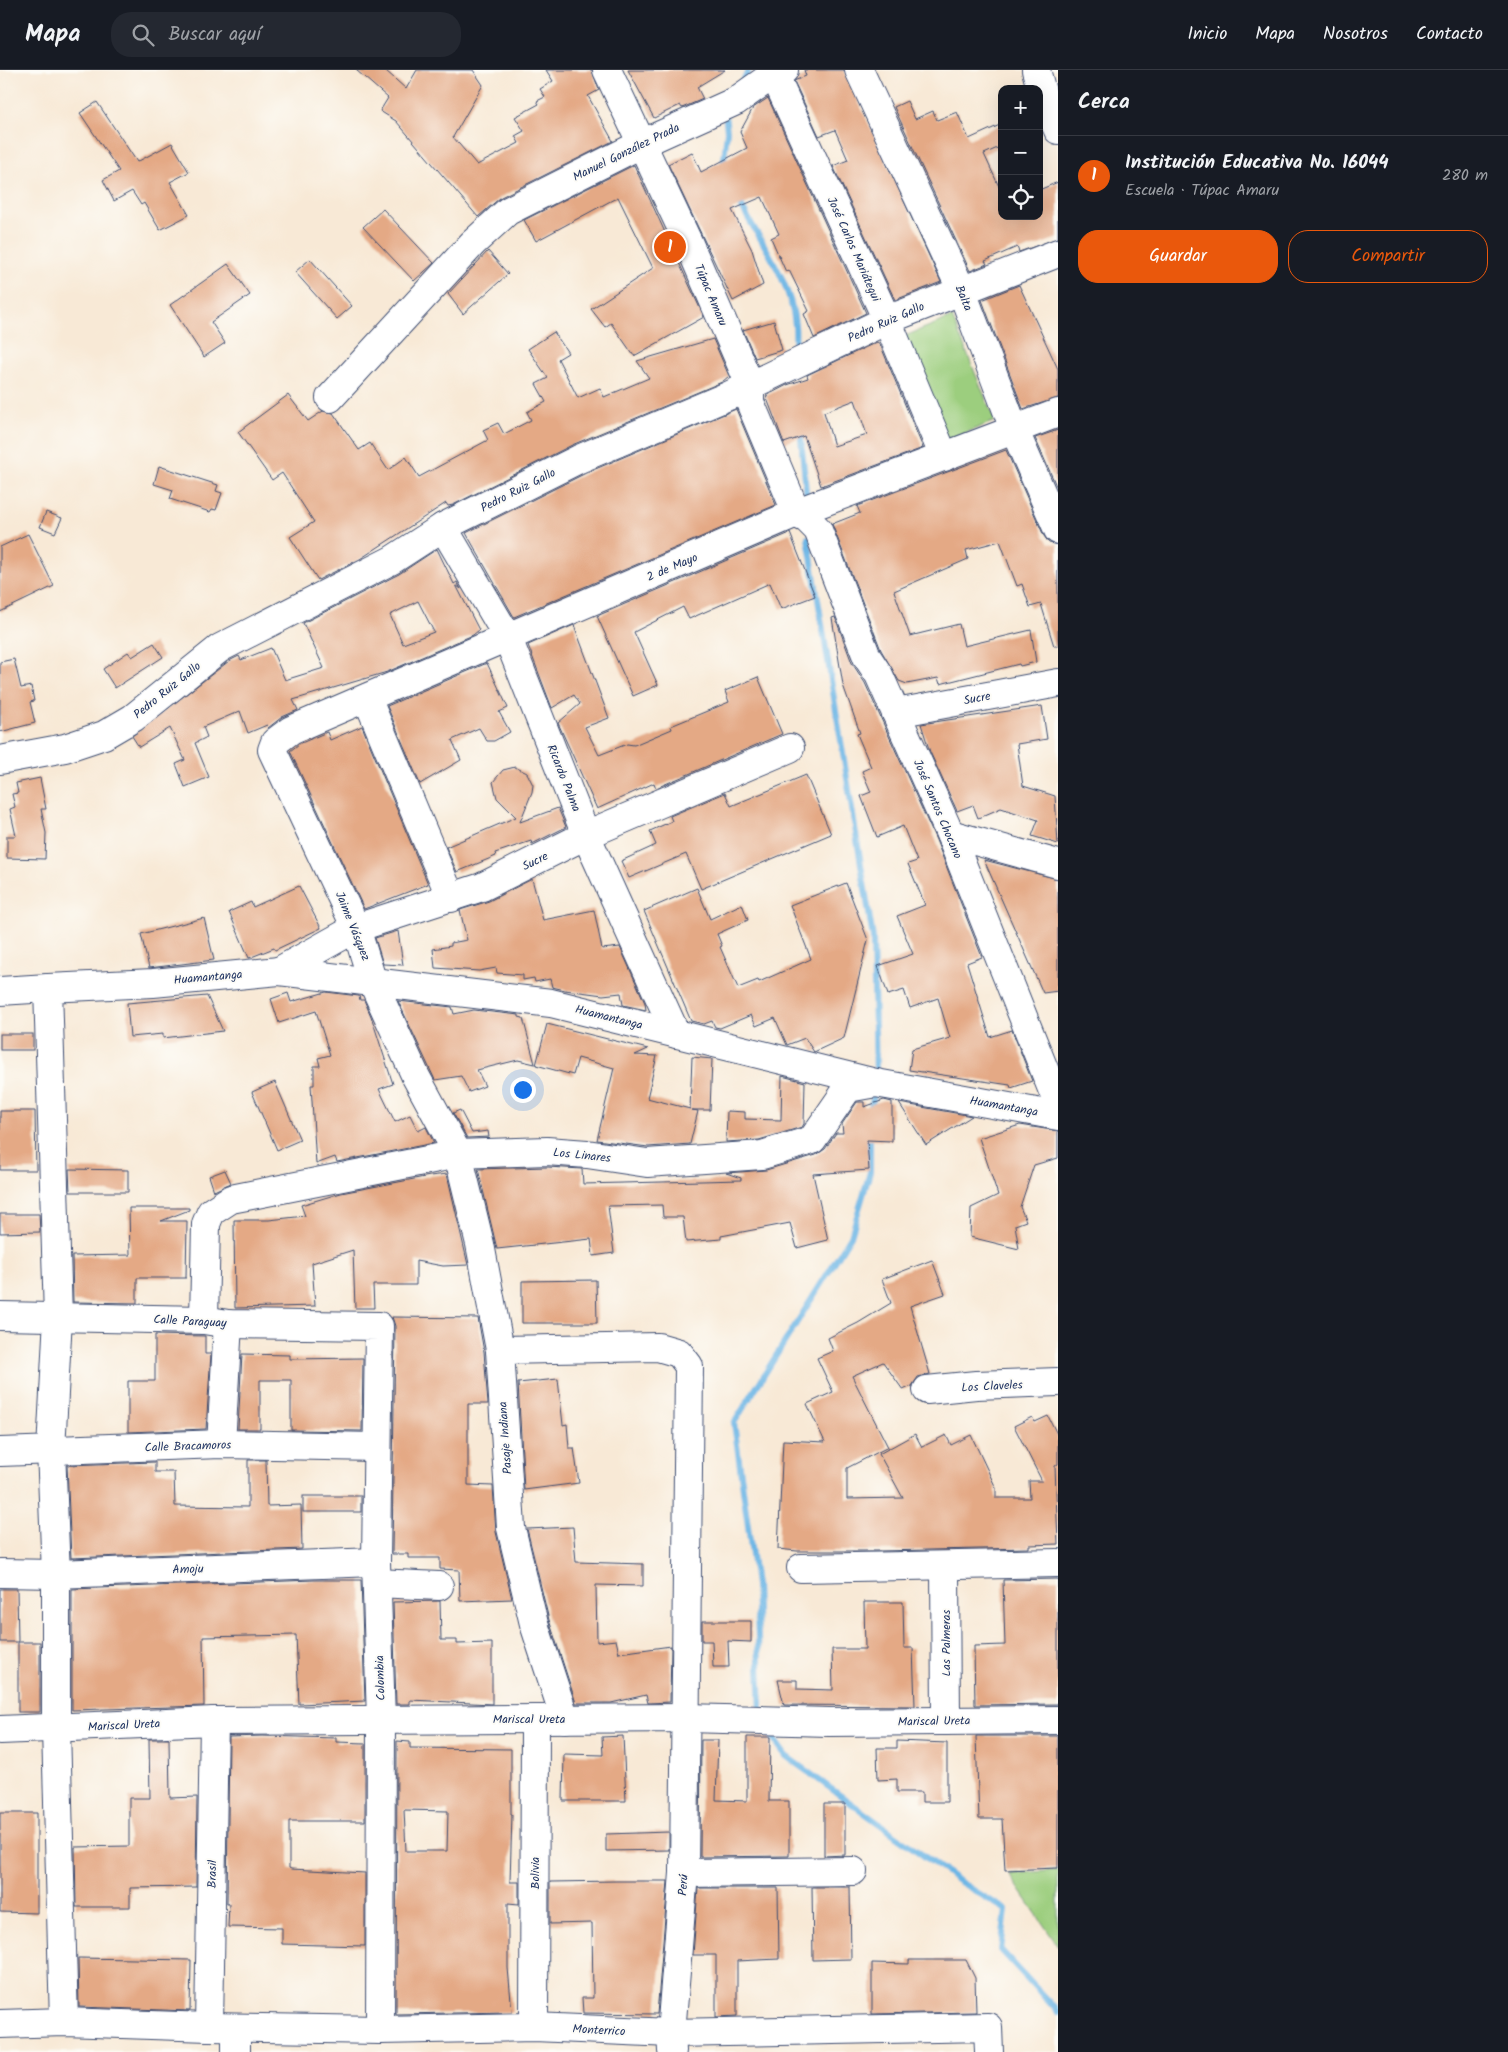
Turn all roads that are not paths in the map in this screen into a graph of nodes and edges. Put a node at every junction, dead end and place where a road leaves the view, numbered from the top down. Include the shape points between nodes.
1 (607, 70) edge
2 (859, 70) edge
3 (1036, 70) edge
4 (777, 71) edge
5 (1058, 130) edge
6 (643, 142) junction
7 (1058, 253) edge
8 (961, 289) junction
9 (887, 320) junction
10 (750, 385) junction
11 (330, 398) dead end
12 (1058, 413) edge
13 (1014, 429) junction
14 (944, 457) junction
15 (802, 516) junction
16 (443, 527) junction
17 (1058, 530) edge
18 (507, 636) junction
19 (1058, 683) edge
20 (367, 698) junction
21 (896, 713) junction
22 (291, 730) joint
23 (790, 748) dead end
24 (0, 760) edge
25 (950, 834) junction
26 (586, 835) junction
27 (1058, 864) edge
28 (452, 898) junction
29 (356, 928) junction
30 (279, 971) junction
31 (374, 983) junction
32 (48, 988) junction
33 (0, 991) edge
34 (676, 1034) junction
35 (876, 1083) junction
36 (1058, 1104) edge
37 (1058, 1116) edge
38 (458, 1154) junction
39 (0, 1316) edge
40 (58, 1317) junction
41 (216, 1322) junction
42 (379, 1326) joint
43 (500, 1350) junction
44 (1058, 1382) edge
45 (926, 1390) dead end
46 (221, 1444) junction
47 (377, 1447) junction
48 (51, 1450) junction
49 (0, 1452) edge
50 (1058, 1563) edge
51 (945, 1566) junction
52 (800, 1568) dead end
53 (0, 1573) edge
54 (377, 1573) junction
55 (56, 1574) junction
56 (439, 1586) dead end
57 (687, 1718) junction
58 (535, 1719) junction
59 (564, 1719) junction
60 (381, 1720) junction
61 (1058, 1720) edge
62 (214, 1721) junction
63 (946, 1721) junction
64 (56, 1729) junction
65 (0, 1730) edge
66 (854, 1871) dead end
67 (684, 1873) junction
68 (64, 2022) junction
69 (0, 2024) edge
70 (209, 2028) junction
71 (544, 2036) edge
72 (395, 2037) edge
73 (236, 2040) edge
74 (839, 2040) edge
75 (988, 2040) edge
76 (672, 2043) edge

1 - 6 street, Túpac Amaru
2 - 8 street, Balta
3 - 5 street
4 - 6 street, Manuel González Prada via 736,101
4 - 9 street, José Carlos Mariátegui
6 - 10 street, Túpac Amaru
6 - 11 street, Manuel González Prada via 508,211 473,243
7 - 8 street, Pedro Ruiz Gallo
8 - 9 street, Pedro Ruiz Gallo
8 - 13 street, Balta
9 - 10 street, Pedro Ruiz Gallo
9 - 14 street, José Carlos Mariátegui
10 - 15 street, Túpac Amaru via 750,402
10 - 16 street, Pedro Ruiz Gallo via 579,459
12 - 13 street, 2 de Mayo
13 - 14 street, 2 de Mayo
13 - 17 street, Balta
14 - 15 street, 2 de Mayo
15 - 18 street, 2 de Mayo
15 - 21 street, José Santos Chocano via 818,530 867,657
16 - 18 street, Ricardo Palma
16 - 24 street, Pedro Ruiz Gallo via 392,560 220,648 133,718 104,735 64,748
18 - 20 street, 2 de Mayo
18 - 26 street, Ricardo Palma
19 - 21 street, Sucre
20 - 22 street, 2 de Mayo
20 - 28 street
21 - 25 street, José Santos Chocano
22 - 29 street, Jaime Vásquez via 275,742 272,750
23 - 26 street, Sucre
25 - 27 street
25 - 36 street, José Santos Chocano
26 - 28 street, Sucre via 482,887
26 - 34 street, Ricardo Palma
28 - 29 street, Sucre
29 - 30 street, Sucre
29 - 31 street, Jaime Vásquez
30 - 31 street, Huamantanga
30 - 32 street, Huamantanga via 153,983
31 - 34 street, Huamantanga via 551,1003
31 - 38 street, Jaime Vásquez via 416,1076
32 - 33 street, Huamantanga
32 - 40 street
34 - 35 street, Huamantanga
35 - 37 street, Huamantanga
35 - 38 street, Los Linares via 848,1088 812,1140 762,1155 647,1163 563,1152
38 - 41 street, Los Linares via 231,1200 211,1212 206,1224
38 - 43 street, Pasaje Indiana via 480,1244
39 - 40 street, Calle Paraguay
40 - 41 street, Calle Paraguay
40 - 48 street
41 - 42 street, Calle Paraguay
41 - 46 street, Los Linares
42 - 47 street, Colombia
43 - 57 street, Perú via 658,1347 679,1353 690,1366
43 - 59 street, Pasaje Indiana via 511,1528 534,1624
44 - 45 street, Los Claveles
46 - 47 street, Calle Bracamoros
46 - 48 street, Calle Bracamoros
47 - 54 street, Colombia
48 - 49 street, Calle Bracamoros
48 - 55 street
50 - 51 street
51 - 52 street
51 - 63 street, Las Palmeras
53 - 55 street, Amoju
54 - 55 street, Amoju
54 - 56 street, Amoju
54 - 60 street, Colombia
55 - 64 street
57 - 59 street, Mariscal Ureta
57 - 63 street, Mariscal Ureta
57 - 67 street, Perú
58 - 59 street, Mariscal Ureta
58 - 60 street, Mariscal Ureta
58 - 71 street, Bolivia
60 - 62 street, Mariscal Ureta
60 - 72 street, Colombia
61 - 63 street, Mariscal Ureta
62 - 64 street, Mariscal Ureta
62 - 70 street, Brasil
64 - 65 street, Mariscal Ureta
64 - 68 street
66 - 67 street
67 - 76 street, Perú
68 - 69 street, Monterrico
68 - 70 street, Monterrico
70 - 73 street, Monterrico
71 - 72 street, Monterrico
71 - 76 street, Monterrico
72 - 73 street, Monterrico
74 - 75 street, Monterrico
74 - 76 street, Monterrico

